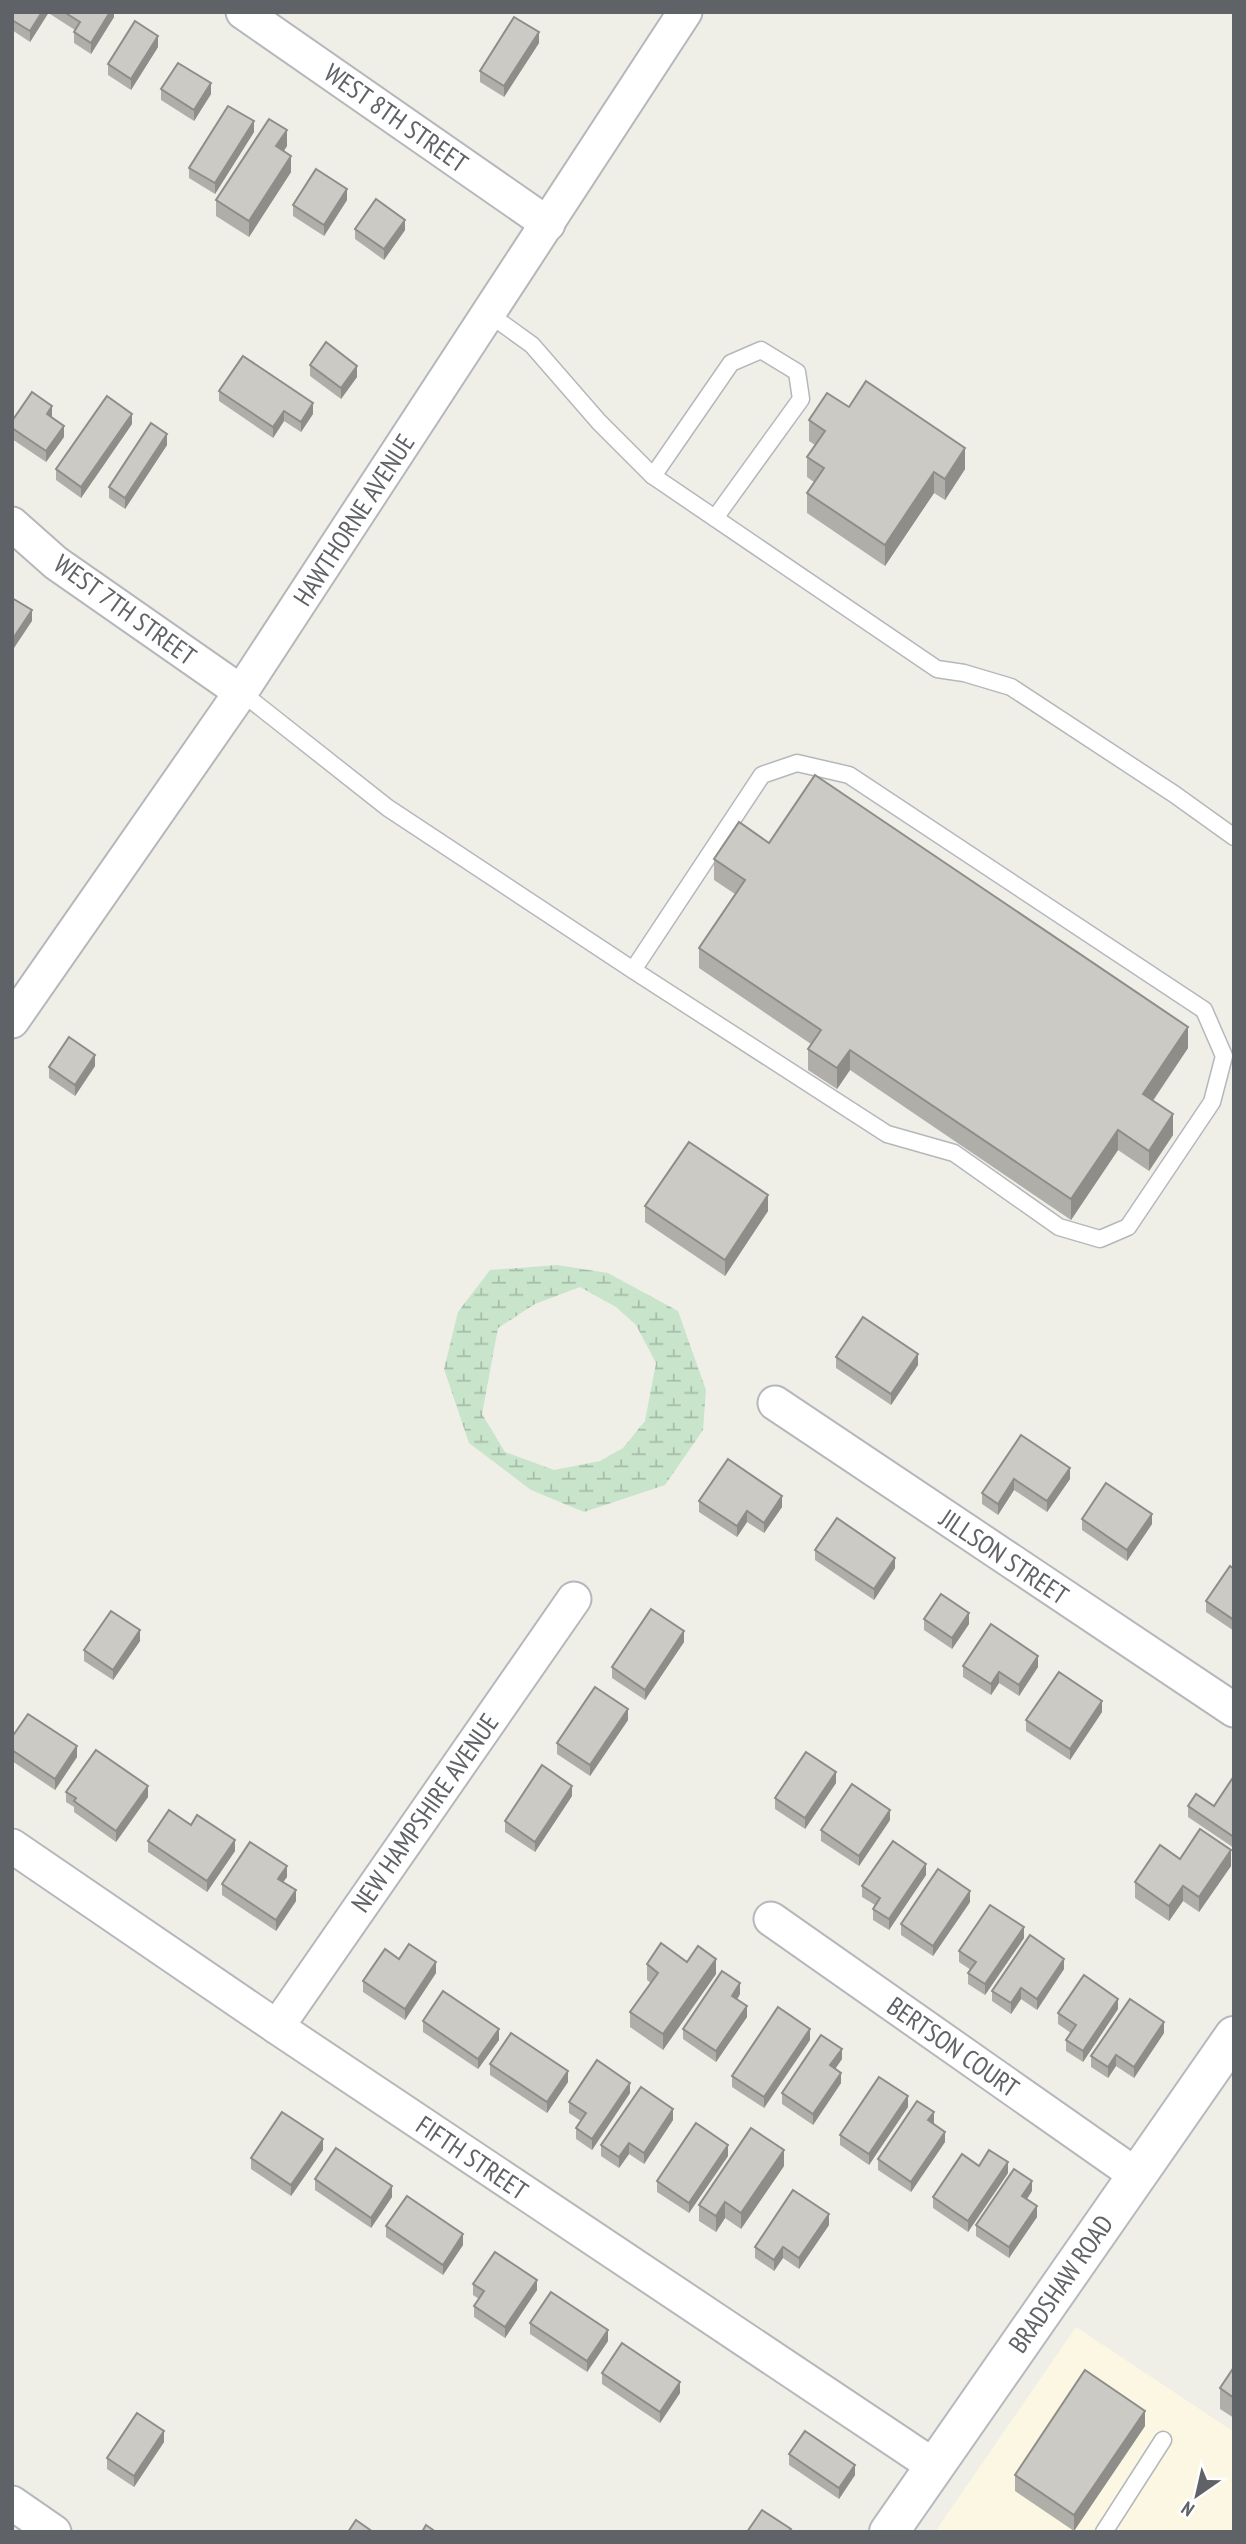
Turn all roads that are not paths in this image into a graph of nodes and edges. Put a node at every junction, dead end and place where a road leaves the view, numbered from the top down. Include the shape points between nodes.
1 (243, 12) edge
2 (685, 12) edge
3 (548, 224) junction
4 (489, 314) junction
5 (653, 476) junction
6 (715, 518) junction
7 (12, 524) edge
8 (241, 692) junction
9 (1234, 836) edge
10 (633, 970) junction
11 (12, 1021) edge
12 (775, 1403) dead end
13 (574, 1599) dead end
14 (1234, 1710) edge
15 (12, 1846) edge
16 (771, 1919) dead end
17 (276, 2027) junction
18 (1234, 2036) edge
19 (1136, 2175) junction
20 (1163, 2440) dead end
21 (934, 2466) junction
22 (12, 2503) edge
23 (54, 2532) edge
24 (889, 2532) edge
25 (1104, 2532) edge

1 - 3 street, WEST 8TH STREET
2 - 3 street, HAWTHORNE AVENUE
3 - 4 street, HAWTHORNE AVENUE
4 - 5 lane via 532,345
4 - 8 street, HAWTHORNE AVENUE
5 - 6 lane
5 - 6 lane via 731,363 761,350 797,372 802,399
6 - 9 lane via 937,669 1011,687
7 - 8 street, WEST 7TH STREET via 56,563
8 - 10 lane via 388,808
8 - 11 street, HAWTHORNE AVENUE
10 - 10 lane via 887,1134 954,1153 1059,1227 1100,1239 1128,1227 1212,1102 1224,1056 1204,1010 849,775 797,763 762,775
12 - 14 street, JILLSON STREET
13 - 17 street, NEW HAMPSHIRE AVENUE
15 - 17 street, FIFTH STREET
16 - 19 street, BERTSON COURT
17 - 21 street, FIFTH STREET
18 - 19 street, BRADSHAW ROAD
19 - 21 street, BRADSHAW ROAD
20 - 25 lane
21 - 24 street, BRADSHAW ROAD
22 - 23 street

